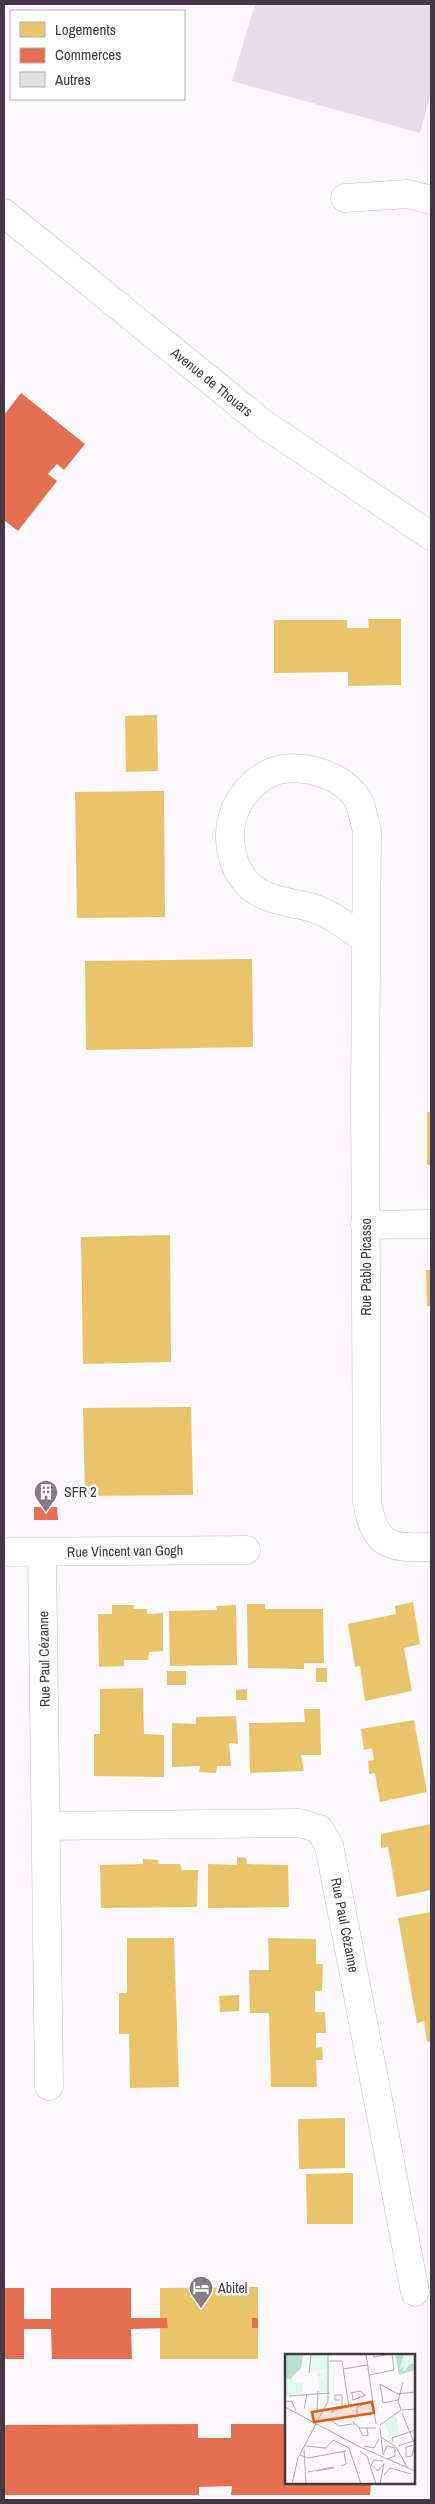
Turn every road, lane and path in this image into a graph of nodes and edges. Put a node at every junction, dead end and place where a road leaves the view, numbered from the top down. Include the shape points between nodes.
1 (345, 198) dead end
2 (431, 200) edge
3 (4, 214) edge
4 (431, 536) edge
5 (365, 939) junction
6 (365, 1224) junction
7 (431, 1224) edge
8 (431, 1547) edge
9 (246, 1550) dead end
10 (4, 1552) edge
11 (42, 1552) junction
12 (46, 1826) junction
13 (49, 2086) dead end
14 (415, 2292) dead end

1 - 2 street via 408,194
3 - 4 street, Avenue de Thouars via 265,425
5 - 5 street, Rue Pablo Picasso via 367,831 359,801 341,781 322,772 300,769 273,772 252,785 236,804 230,829 231,859 248,884 272,899 330,915
5 - 6 street, Rue Pablo Picasso
6 - 7 street
6 - 8 street, Rue Pablo Picasso via 367,1501 370,1522 390,1545
9 - 11 street, Rue Vincent van Gogh
10 - 11 street, Rue Vincent van Gogh
11 - 12 street, Rue Paul Cézanne
12 - 13 street, Rue Paul Cézanne
12 - 14 street, Rue Paul Cézanne via 300,1823 319,1829 330,1845

